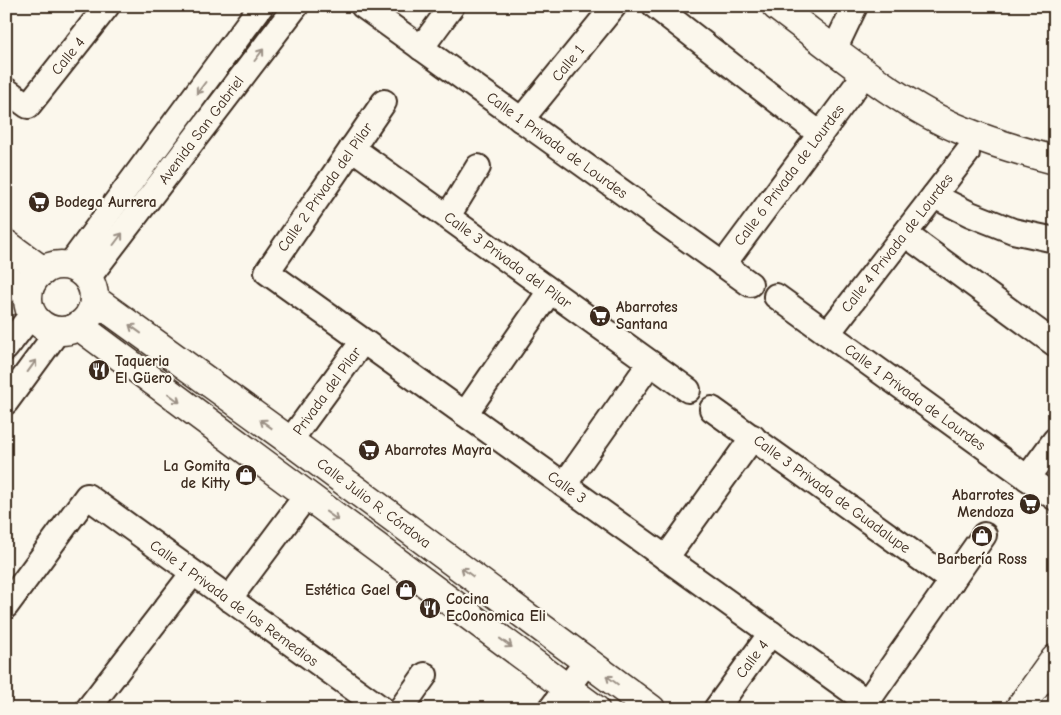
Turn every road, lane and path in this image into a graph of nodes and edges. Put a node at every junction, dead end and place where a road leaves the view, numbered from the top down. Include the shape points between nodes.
1 (107, 6) edge
2 (262, 6) edge
3 (296, 6) edge
4 (363, 6) edge
5 (452, 6) edge
6 (614, 6) edge
7 (655, 6) edge
8 (776, 6) edge
9 (855, 6) edge
10 (421, 48) junction
11 (834, 50) junction
12 (856, 86) dead end
13 (6, 90) edge
14 (384, 102) dead end
15 (521, 120) junction
16 (820, 134) junction
17 (352, 148) junction
18 (967, 153) dead end
19 (1055, 160) edge
20 (478, 167) dead end
21 (934, 196) junction
22 (448, 216) junction
23 (905, 234) junction
24 (1055, 240) edge
25 (6, 244) edge
26 (723, 265) junction
27 (43, 270) junction
28 (267, 272) joint
29 (84, 281) junction
30 (750, 284) dead end
31 (550, 291) junction
32 (22, 295) edge
33 (776, 296) dead end
34 (68, 329) junction
35 (828, 333) junction
36 (363, 341) junction
37 (1055, 344) edge
38 (6, 348) edge
39 (650, 363) junction
40 (688, 390) dead end
41 (6, 402) edge
42 (712, 409) dead end
43 (465, 414) junction
44 (753, 437) junction
45 (1055, 440) edge
46 (290, 441) junction
47 (1027, 478) junction
48 (564, 485) junction
49 (306, 496) junction
50 (1055, 498) edge
51 (984, 535) dead end
52 (666, 558) junction
53 (193, 573) junction
54 (952, 581) junction
55 (229, 599) junction
56 (6, 606) edge
57 (771, 633) junction
58 (1055, 659) edge
59 (587, 661) junction
60 (425, 675) dead end
61 (559, 698) edge
62 (88, 709) edge
63 (382, 709) edge
64 (401, 709) edge
65 (595, 709) edge
66 (651, 709) edge
67 (716, 709) edge
68 (1019, 709) edge

1 - 13 street, Calle 4 via 28,106
2 -> 29 street, Avenida San Gabriel
29 -> 3 street, Avenida San Gabriel
4 - 10 street, Calle 1 Privada de Lourdes
5 - 10 street
6 - 15 street, Calle 1
7 - 16 street
8 - 11 street
9 - 11 street
10 - 15 street, Calle 1 Privada de Lourdes
11 - 19 street via 918,108 963,131
12 - 16 street, Calle 6 Privada de Lourdes
14 - 17 street, Calle 2 Privada del Pilar
15 - 26 street, Calle 1 Privada de Lourdes
16 - 26 street, Calle 6 Privada de Lourdes
17 - 22 street, Calle 3 Privada del Pilar
17 - 28 street, Calle 2 Privada del Pilar
18 - 21 street, Calle 4 Privada de Lourdes
20 - 22 street
21 - 23 street, Calle 4 Privada de Lourdes
21 - 24 street via 1013,231
22 - 31 street, Calle 3 Privada del Pilar
23 - 35 street, Calle 4 Privada de Lourdes
23 - 37 street
25 - 27 street
26 - 30 street, Calle 1 Privada de Lourdes
27 - 29 street via 58,265
27 - 32 street
28 - 36 street, Calle 3
29 - 34 street via 92,310 87,320
46 -> 29 street, Calle Julio R. Córdova
31 - 39 street, Calle 3 Privada del Pilar
31 - 43 street
32 - 34 street via 38,322 48,328
32 - 38 street
33 - 35 street, Calle 1 Privada de Lourdes
41 -> 34 street
34 -> 49 street
35 - 47 street, Calle 1 Privada de Lourdes
36 - 43 street, Calle 3
36 - 46 street, Privada del Pilar
39 - 40 street, Calle 3 Privada del Pilar
39 - 48 street
42 - 44 street, Calle 3 Privada de Guadalupe
43 - 48 street, Calle 3
44 - 52 street
44 - 54 street, Calle 3 Privada de Guadalupe
45 - 47 street
59 -> 46 street, Calle Julio R. Córdova
47 - 50 street, Calle 1 Privada de Lourdes
48 - 52 street, Calle 3
49 - 55 street
49 -> 61 street
51 - 54 street
52 - 57 street, Calle 3
53 - 55 street, Calle 1 Privada de los Remedios
53 - 56 street, Calle 1 Privada de los Remedios via 87,496
53 - 62 street
54 - 57 street, Calle 3 via 867,702
55 - 63 street, Calle 1 Privada de los Remedios
57 - 67 street, Calle 4
58 - 68 street
59 - 61 street
66 -> 59 street, Calle Julio R. Córdova
60 - 64 street
61 - 65 street

